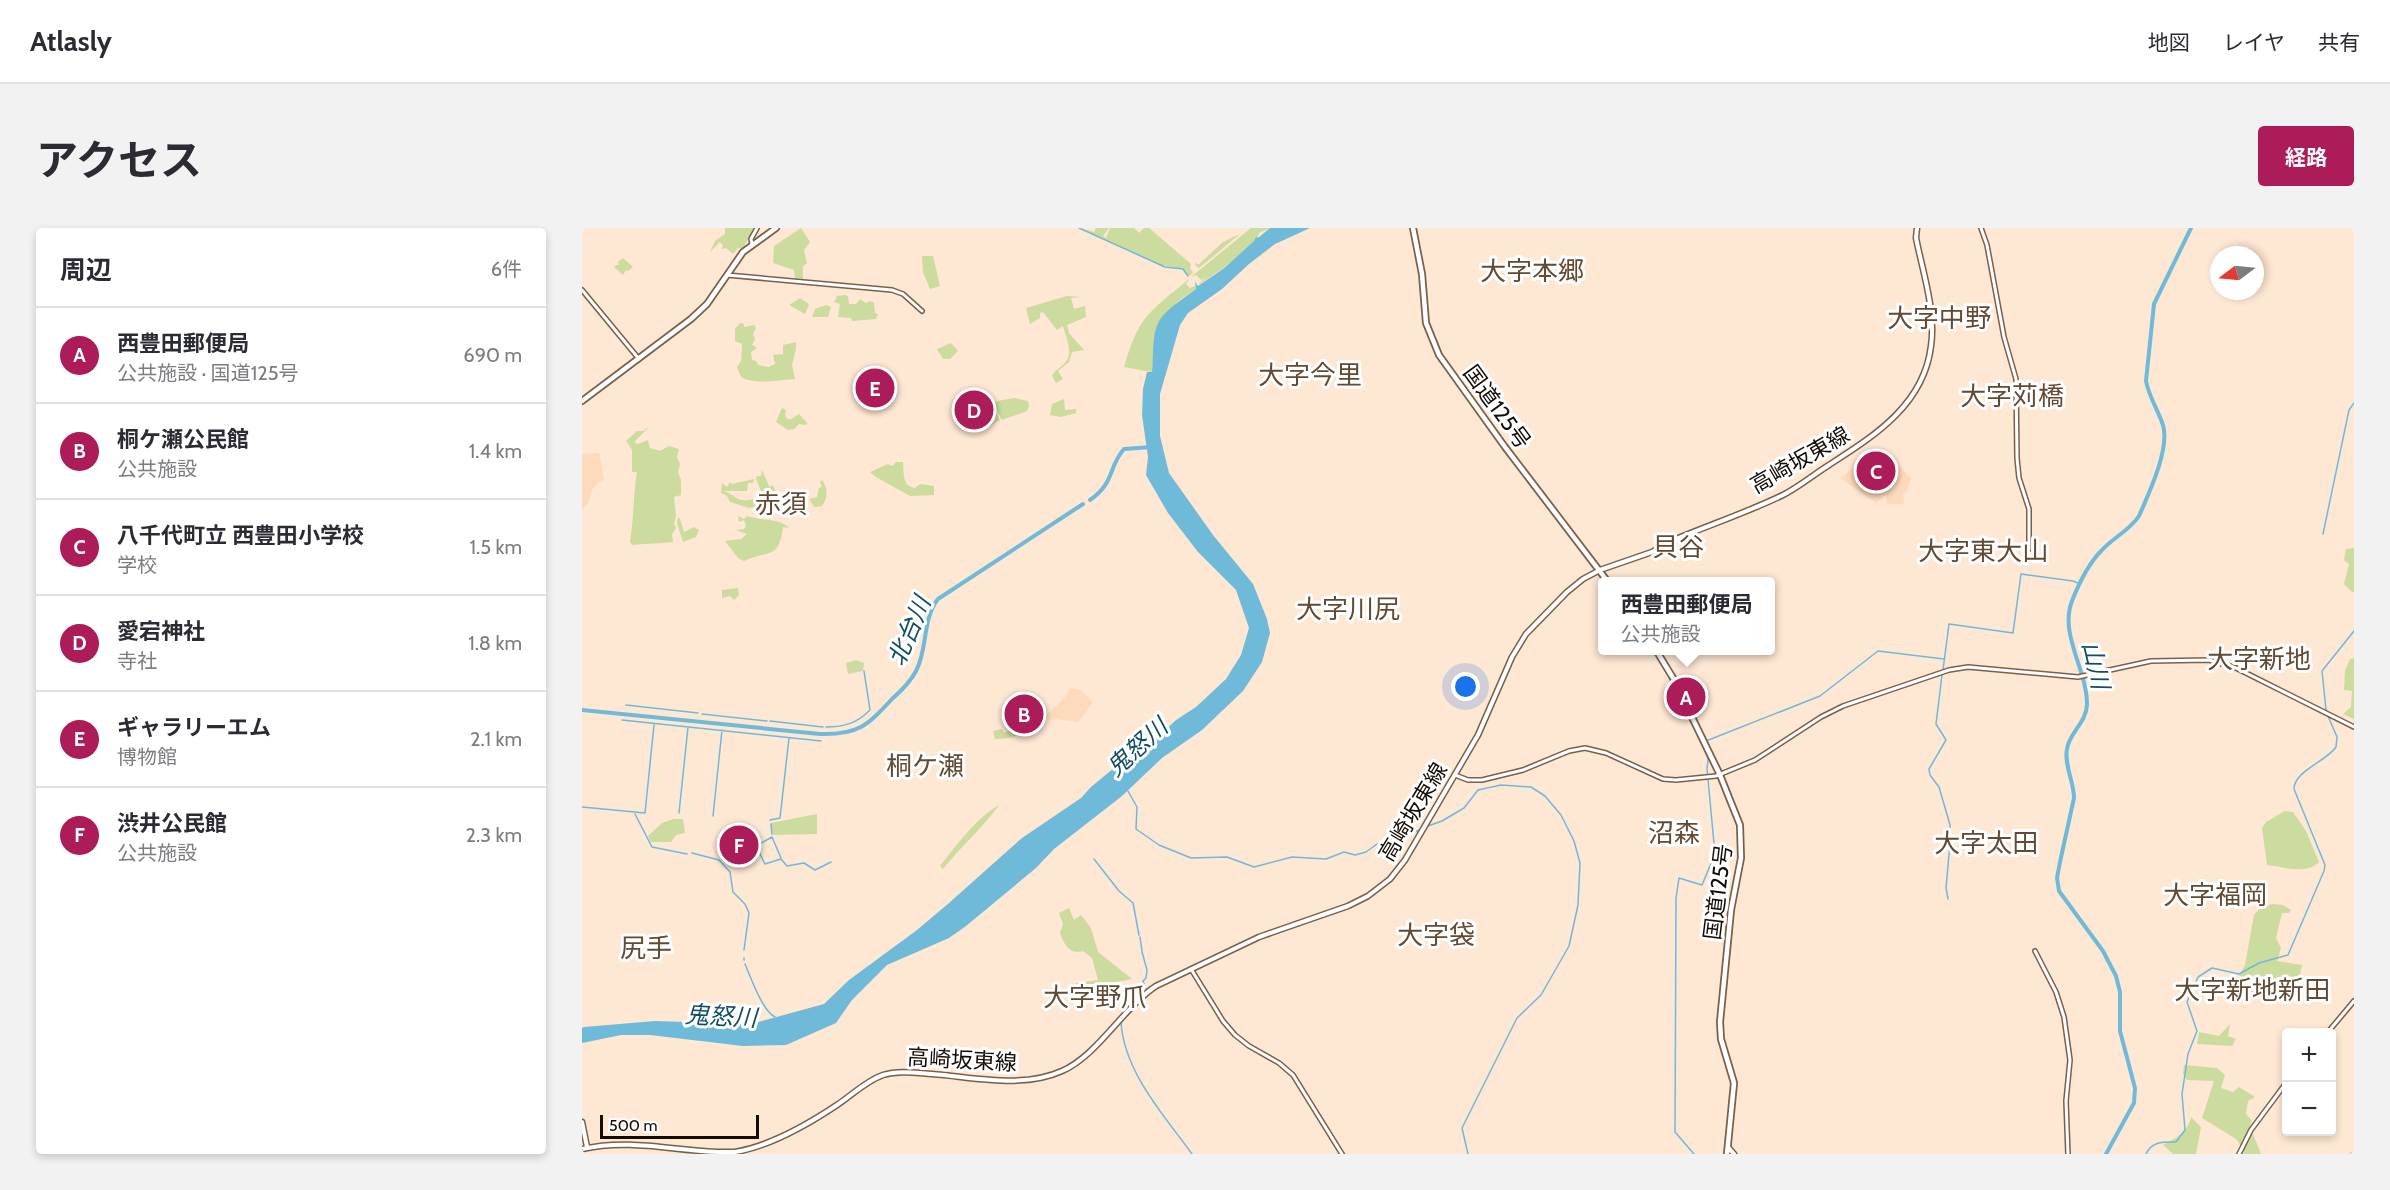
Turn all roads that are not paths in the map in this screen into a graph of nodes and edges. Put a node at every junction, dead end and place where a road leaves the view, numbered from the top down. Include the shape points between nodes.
1 (757, 228) edge
2 (776, 228) edge
3 (1413, 228) edge
4 (1917, 228) edge
5 (1981, 228) edge
6 (752, 244) junction
7 (727, 275) junction
8 (582, 290) edge
9 (922, 311) dead end
10 (639, 359) junction
11 (582, 401) edge
12 (2029, 549) dead end
13 (1600, 570) junction
14 (1605, 577) edge
15 (1659, 655) edge
16 (2354, 727) edge
17 (1720, 775) junction
18 (1455, 776) junction
19 (2035, 951) dead end
20 (1191, 969) junction
21 (2354, 1001) edge
22 (2331, 1028) edge
23 (2282, 1088) edge
24 (582, 1122) edge
25 (1728, 1147) junction
26 (585, 1148) edge
27 (588, 1154) edge
28 (1342, 1154) edge
29 (1728, 1154) edge
30 (1734, 1154) edge
31 (2068, 1154) edge
32 (2239, 1154) edge

1 - 6 street
2 - 6 main road
3 - 13 main road, 国道125号 via 1426,323 1439,355
4 - 13 main road, 高崎坂東線 via 1932,338 1922,380 1901,411 1871,437 1784,494 1652,552
5 - 12 street via 2016,379 2017,458 2029,509
6 - 7 main road
7 - 9 street via 892,290 903,294
7 - 10 main road via 700,312
8 - 10 street
10 - 11 main road
13 - 14 main road, 国道125号
13 - 18 main road, 高崎坂東線 via 1574,586 1522,639
15 - 17 main road, 国道125号
16 - 17 street via 2218,661 2158,660 2078,677 1980,667 1949,670 1834,710 1772,751
17 - 18 street via 1664,779 1606,753 1585,748 1488,779 1474,781
17 - 25 main road, 国道125号 via 1737,813 1742,844 1720,1022 1734,1083
18 - 20 main road, 高崎坂東線 via 1402,865 1379,888 1342,909 1259,937
19 - 31 street via 2064,1017 2070,1060 2066,1101
20 - 26 main road, 高崎坂東線 via 1148,991 1078,1061 1058,1073 1018,1081 890,1073 870,1081 802,1126 734,1153 704,1154 624,1144
20 - 28 street via 1235,1035 1293,1075
21 - 22 street
23 - 32 street via 2251,1130
24 - 26 main road
25 - 29 main road, 国道125号
25 - 30 main road
26 - 27 street
29 - 30 main road

